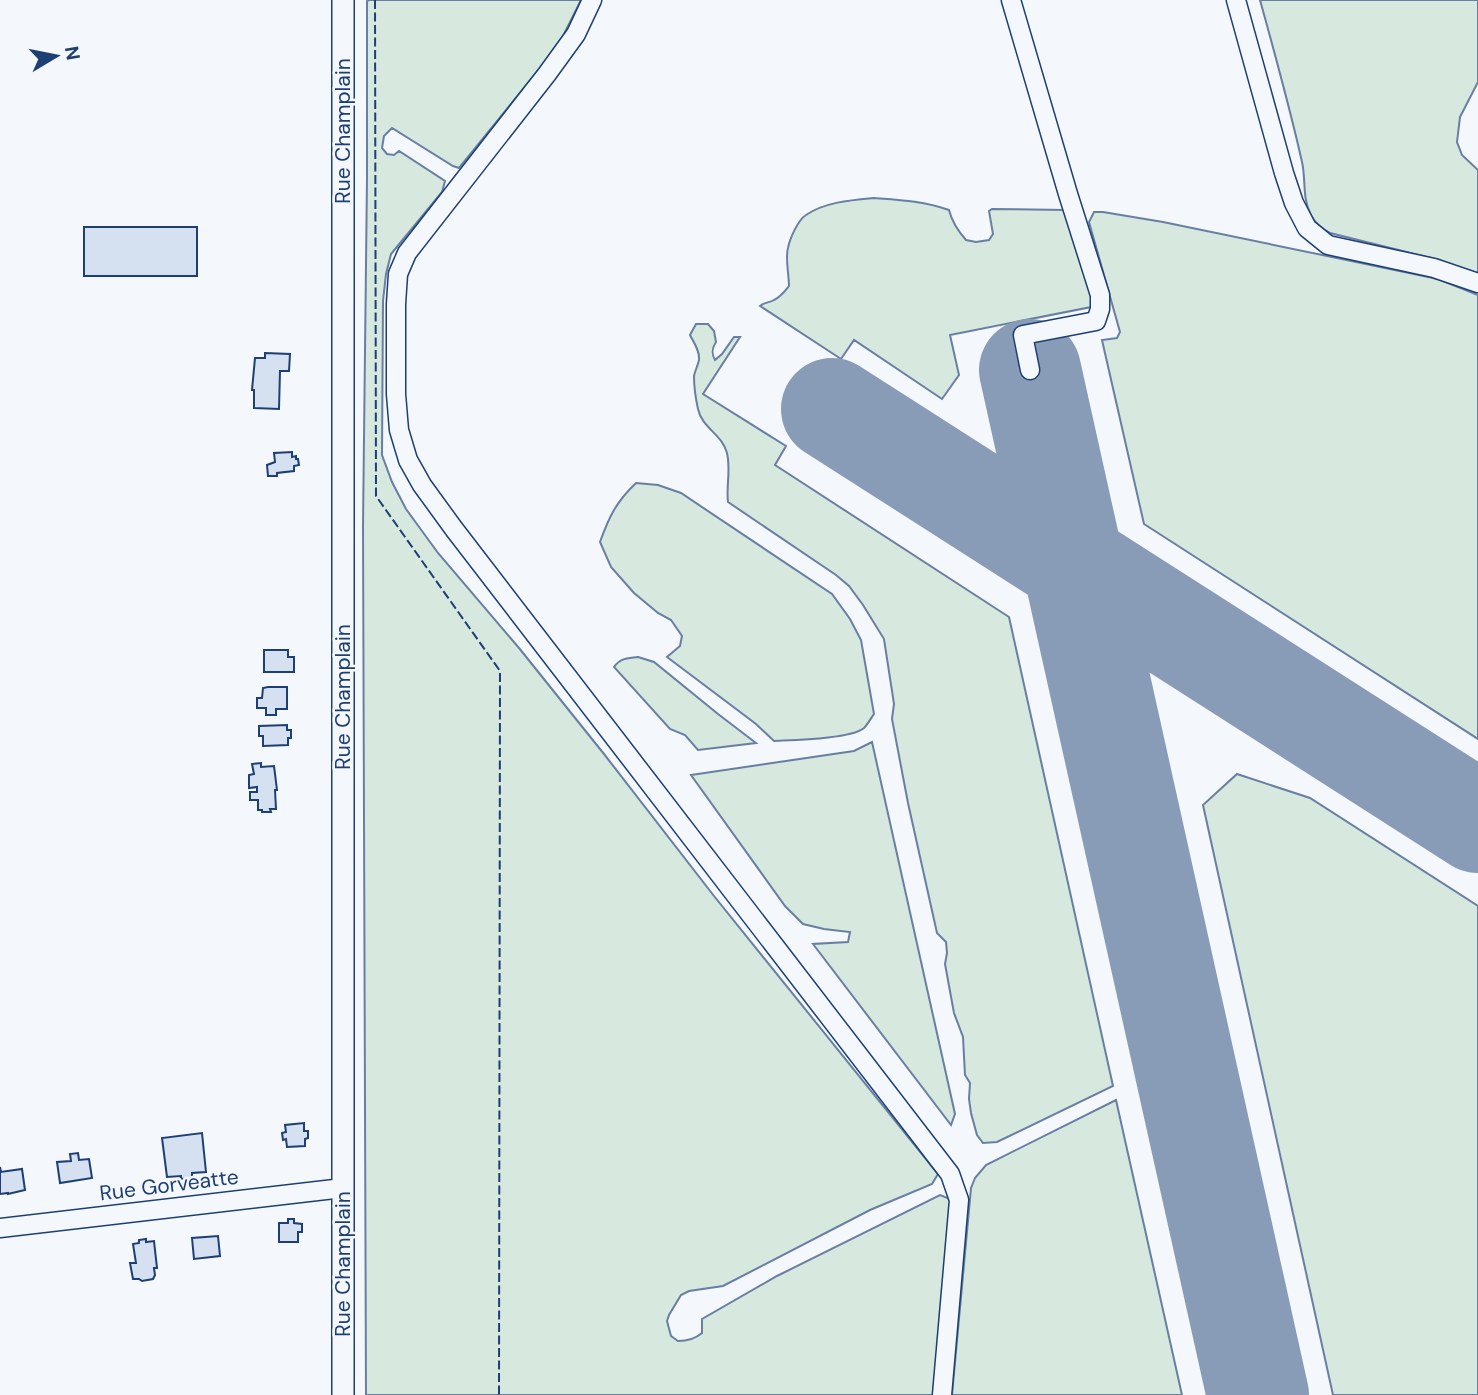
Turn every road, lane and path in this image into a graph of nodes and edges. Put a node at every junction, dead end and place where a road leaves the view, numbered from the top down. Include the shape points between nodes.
1 (343, 0) edge
2 (592, 0) edge
3 (1011, 0) edge
4 (1236, 0) edge
5 (1478, 283) edge
6 (1030, 370) dead end
7 (343, 1188) junction
8 (0, 1228) edge
9 (343, 1395) edge
10 (942, 1395) edge

1 - 7 main road, Rue Champlain
2 - 10 street via 569,44 407,253 398,274 396,304 399,430 408,460 454,529 950,1174 960,1200
3 - 6 street via 1100,295 1096,321 1023,335
4 - 5 street via 1284,173 1307,228 1328,245 1434,268
7 - 8 street, Rue Gorveatte
7 - 9 main road, Rue Champlain

